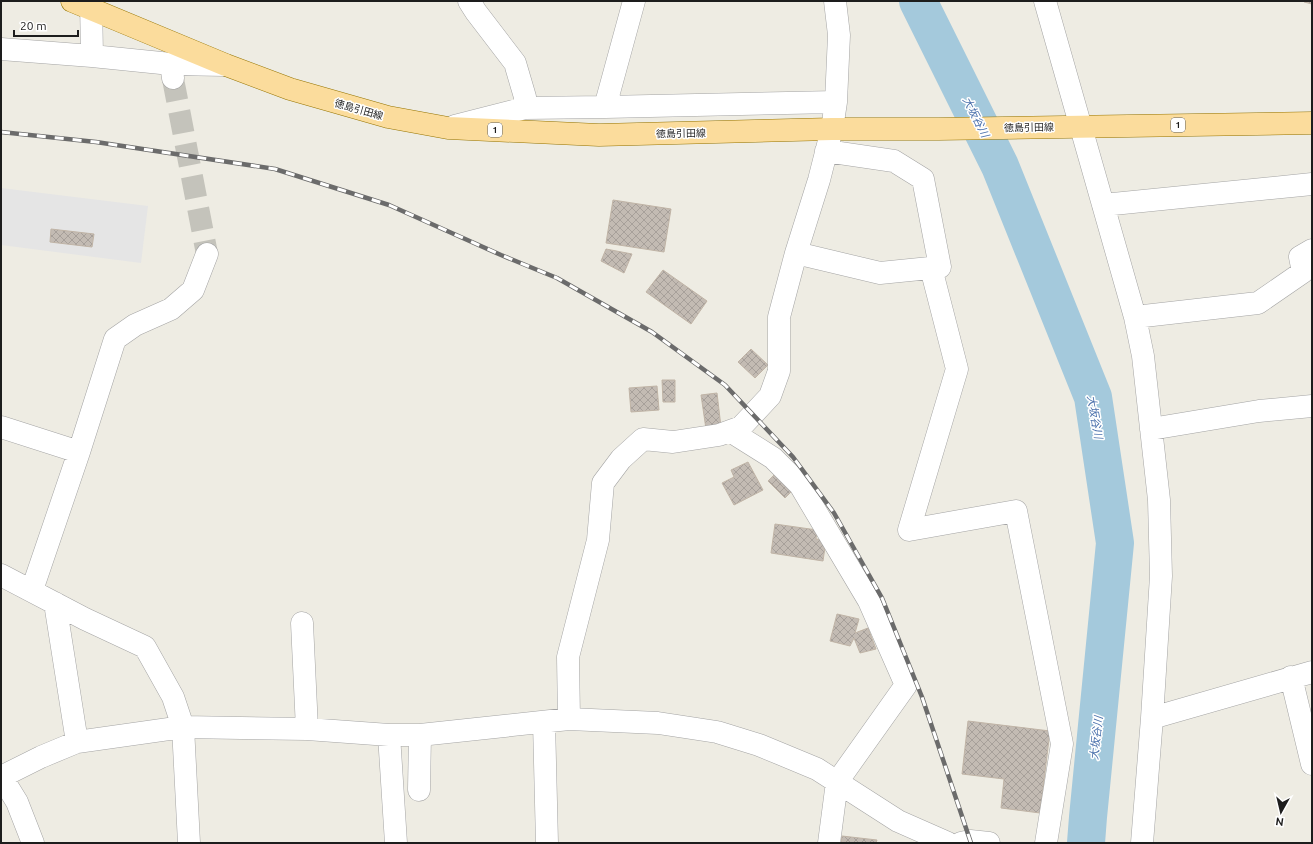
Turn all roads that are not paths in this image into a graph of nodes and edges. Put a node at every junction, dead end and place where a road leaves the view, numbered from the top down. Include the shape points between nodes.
1 (469, 1) edge
2 (634, 1) edge
3 (835, 1) edge
4 (1045, 1) edge
5 (85, 4) edge
6 (1, 49) edge
7 (92, 56) junction
8 (226, 65) junction
9 (836, 102) junction
10 (605, 107) junction
11 (524, 108) junction
12 (1312, 123) edge
13 (1080, 127) junction
14 (448, 128) junction
15 (832, 129) junction
16 (826, 152) junction
17 (1312, 184) edge
18 (1103, 205) junction
19 (1312, 250) edge
20 (796, 253) junction
21 (207, 254) tunnel mouth
22 (931, 268) junction
23 (1134, 317) junction
24 (1312, 406) edge
25 (1, 427) edge
26 (1151, 429) junction
27 (730, 431) junction
28 (80, 452) junction
29 (1, 575) edge
30 (32, 590) junction
31 (55, 603) junction
32 (302, 623) dead end
33 (1312, 672) edge
34 (1291, 677) junction
35 (1152, 718) junction
36 (569, 719) junction
37 (544, 722) junction
38 (183, 727) junction
39 (307, 729) junction
40 (420, 734) junction
41 (389, 735) junction
42 (76, 742) junction
43 (1312, 764) edge
44 (1, 777) edge
45 (836, 782) junction
46 (419, 790) dead end
47 (33, 843) edge
48 (189, 843) edge
49 (396, 843) edge
50 (547, 843) edge
51 (829, 843) edge
52 (948, 843) edge
53 (961, 843) edge
54 (989, 843) edge
55 (1046, 843) edge
56 (1142, 843) edge

1 - 11 street via 514,63 525,97
2 - 10 street
3 - 9 street via 839,35
4 - 13 street
5 - 7 street
5 - 8 main road, 徳島引田線 / 1
6 - 7 street
7 - 8 street via 172,72
8 - 14 main road, 徳島引田線 / 1 via 290,89 388,117
9 - 10 street
9 - 15 street
10 - 11 street
11 - 14 street
12 - 13 main road, 徳島引田線 / 1
13 - 15 main road, 徳島引田線 / 1
13 - 18 street
14 - 15 main road, 徳島引田線 / 1 via 599,135
15 - 16 street
16 - 20 street
16 - 22 street via 894,161 923,179 940,267
17 - 18 street
18 - 23 street
19 - 23 street via 1300,257 1303,272 1258,303
20 - 22 street via 880,273
20 - 27 street via 779,317 779,371 770,396 740,427
21 - 28 street via 193,290 171,309 135,325 115,339
22 - 55 street via 957,369 909,530 1016,511 1062,744
23 - 26 street via 1143,356
24 - 26 street via 1259,411
25 - 28 street
26 - 35 street via 1159,500 1161,576
27 - 36 street via 673,442 644,439 621,460 603,483 598,540 568,657
27 - 45 street via 773,458 800,485 869,601 906,685
28 - 30 street
29 - 30 street
30 - 31 street
31 - 38 street via 145,647 173,697
31 - 42 street
32 - 39 street
33 - 34 street
34 - 35 street
34 - 43 street
35 - 56 street
36 - 37 street
36 - 45 street via 658,723 717,732 759,745 817,769
37 - 40 street
37 - 50 street
38 - 39 street
38 - 42 street
38 - 48 street
39 - 41 street
40 - 41 street
40 - 46 street
41 - 49 street
42 - 44 street via 41,756
44 - 47 street via 17,802
45 - 51 street
45 - 52 street via 898,821
53 - 54 street

